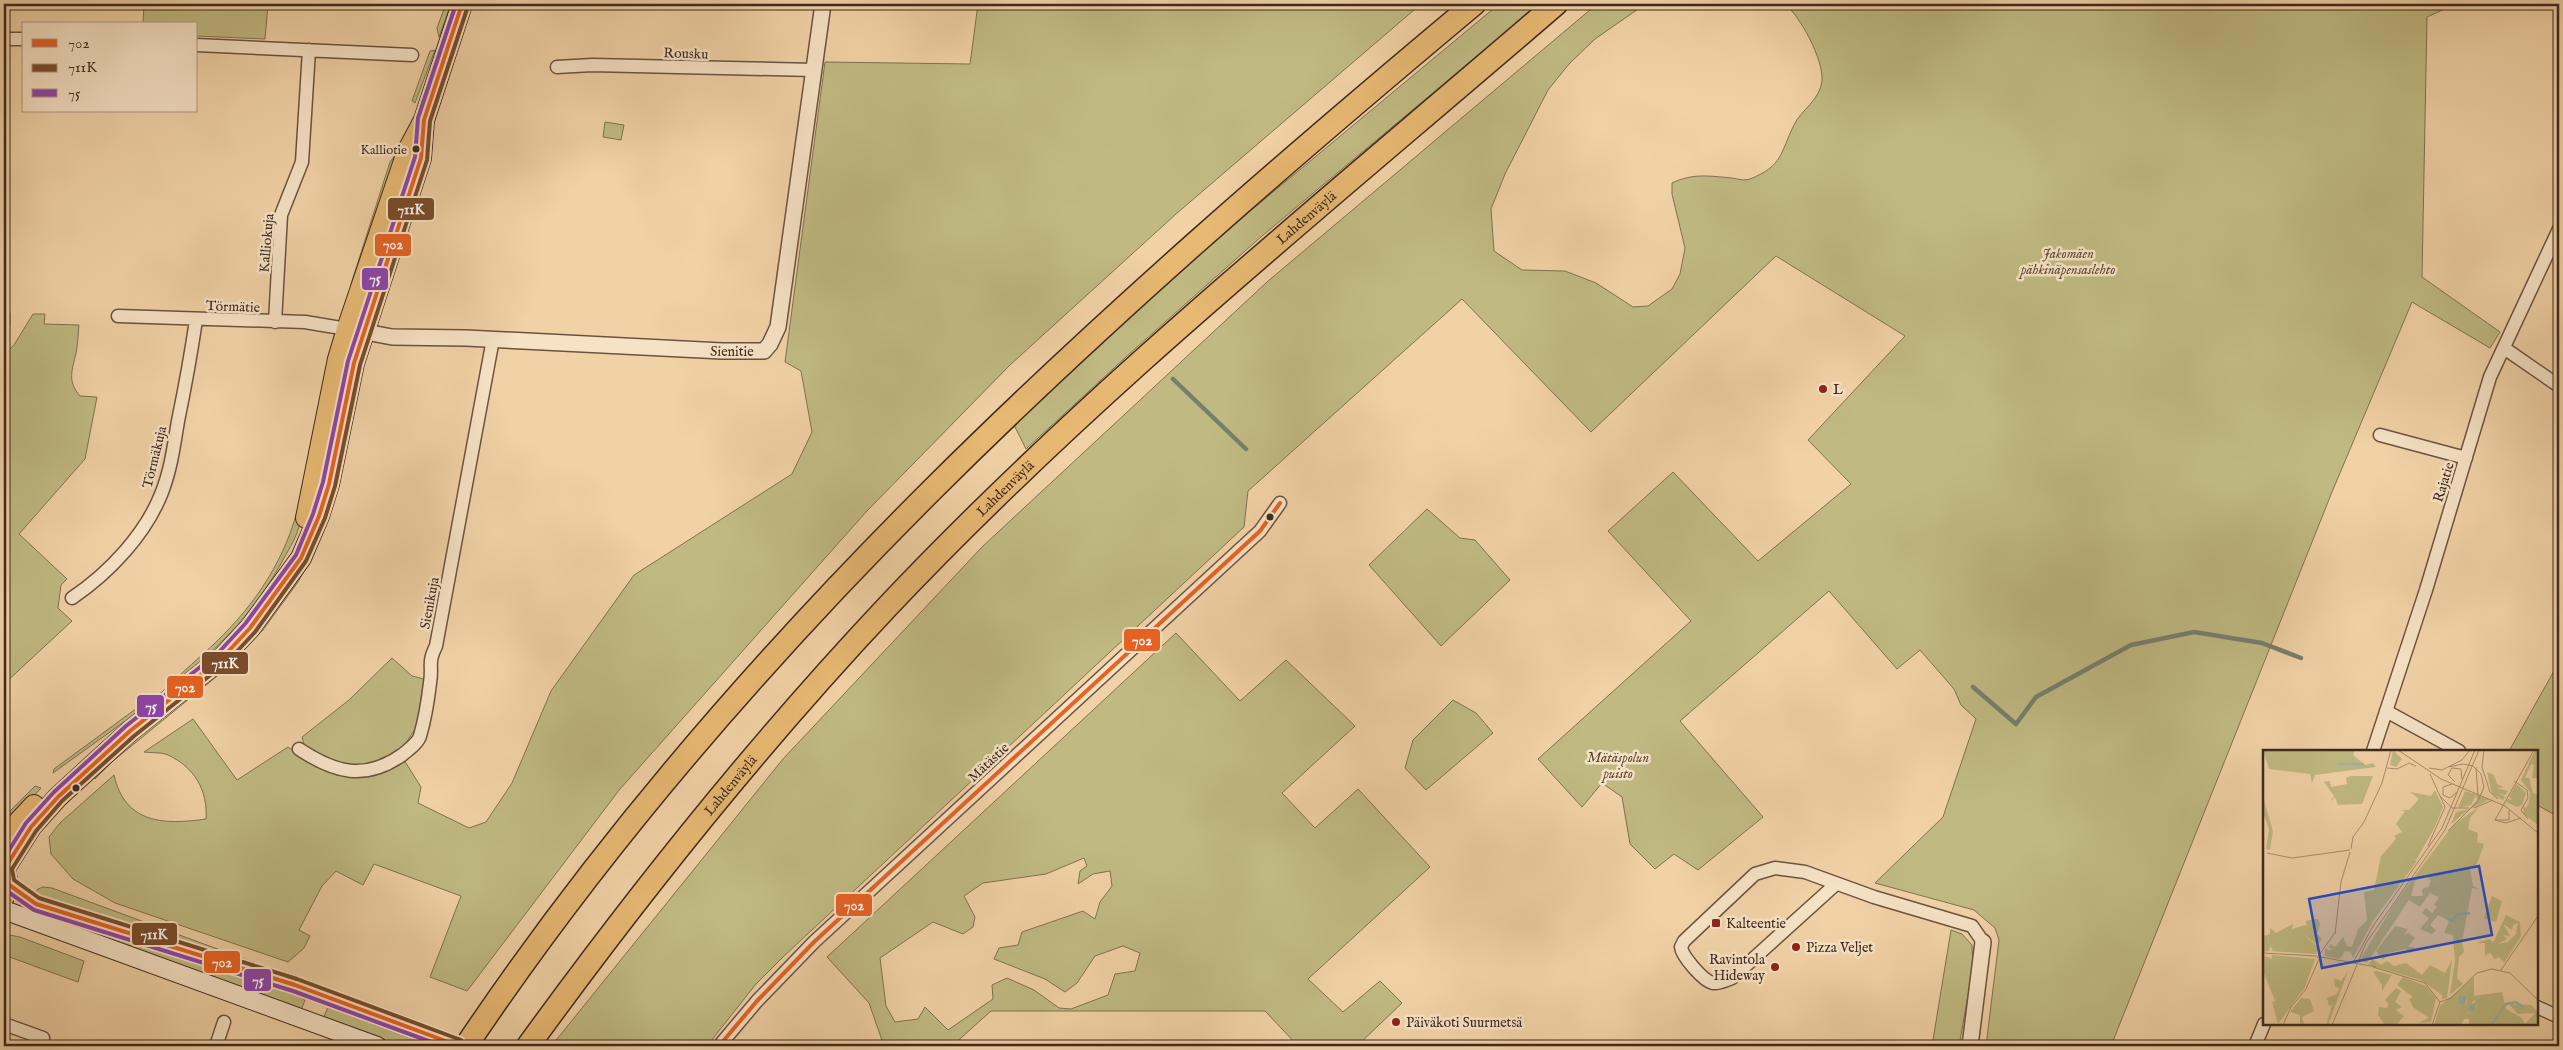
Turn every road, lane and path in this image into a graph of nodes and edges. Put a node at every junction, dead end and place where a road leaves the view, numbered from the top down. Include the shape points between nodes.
1 (462, 4) edge
2 (823, 4) edge
3 (1556, 4) edge
4 (1471, 6) edge
5 (4, 38) edge
6 (22, 39) edge
7 (198, 45) edge
8 (309, 50) junction
9 (412, 55) dead end
10 (557, 67) dead end
11 (814, 70) junction
12 (2559, 228) edge
13 (118, 316) dead end
14 (196, 320) junction
15 (275, 322) junction
16 (355, 330) junction
17 (493, 339) junction
18 (2504, 348) junction
19 (2559, 386) edge
20 (2380, 435) dead end
21 (2466, 458) junction
22 (1280, 503) dead end
23 (72, 598) dead end
24 (2386, 711) junction
25 (130, 731) junction
26 (299, 749) dead end
27 (2373, 750) edge
28 (2457, 750) edge
29 (4, 837) edge
30 (5, 878) edge
31 (1836, 884) junction
32 (4, 910) edge
33 (1983, 942) joint
34 (2538, 1007) edge
35 (2559, 1017) edge
36 (224, 1022) dead end
37 (4, 1024) edge
38 (2264, 1025) edge
39 (533, 1040) edge
40 (42, 1042) edge
41 (216, 1046) edge
42 (376, 1046) edge
43 (459, 1046) edge
44 (466, 1046) edge
45 (719, 1046) edge
46 (1970, 1046) edge
47 (2255, 1046) edge

1 - 16 main road via 424,120 407,152
2 - 11 street, Sienitie
3 - 39 highway, Lahdenväylä via 1223,288 1100,398 888,605 709,810
4 - 44 highway via 1184,252 958,461 858,563 757,673 661,786 580,887
5 - 6 street
7 - 8 street
8 - 9 street
8 - 15 street, Kalliokuja via 302,162 281,215
10 - 11 street, Rousku
11 - 17 street, Sienitie via 778,327 764,351
12 - 18 street, Rajatie
13 - 14 street, Törmätie
14 - 15 street, Törmätie
14 - 23 street, Törmäkuja via 171,462 162,493 134,540 90,586
15 - 16 street, Törmätie via 305,322
16 - 17 street, Sienitie via 392,337
16 - 25 main road via 354,362 330,484 300,558 250,628 223,657
17 - 26 street, Sienikuja via 436,646 430,660 431,680 420,738 386,766 348,771 322,764
18 - 19 street
18 - 21 street, Rajatie via 2488,384
20 - 21 street
21 - 24 street, Rajatie
22 - 45 street, Mätästie via 1260,531 814,942 756,1001
24 - 27 street, Rajatie
24 - 28 street
25 - 29 main road via 94,749 71,767
25 - 30 main road via 58,797 31,827
30 - 43 main road via 36,904 294,985
31 - 31 street via 1793,869 1775,868 1755,874 1684,941 1682,954 1712,983 1732,978
31 - 33 street via 1972,926
32 - 42 main road
33 - 46 street
34 - 35 street
36 - 41 street
37 - 40 street
38 - 47 street

